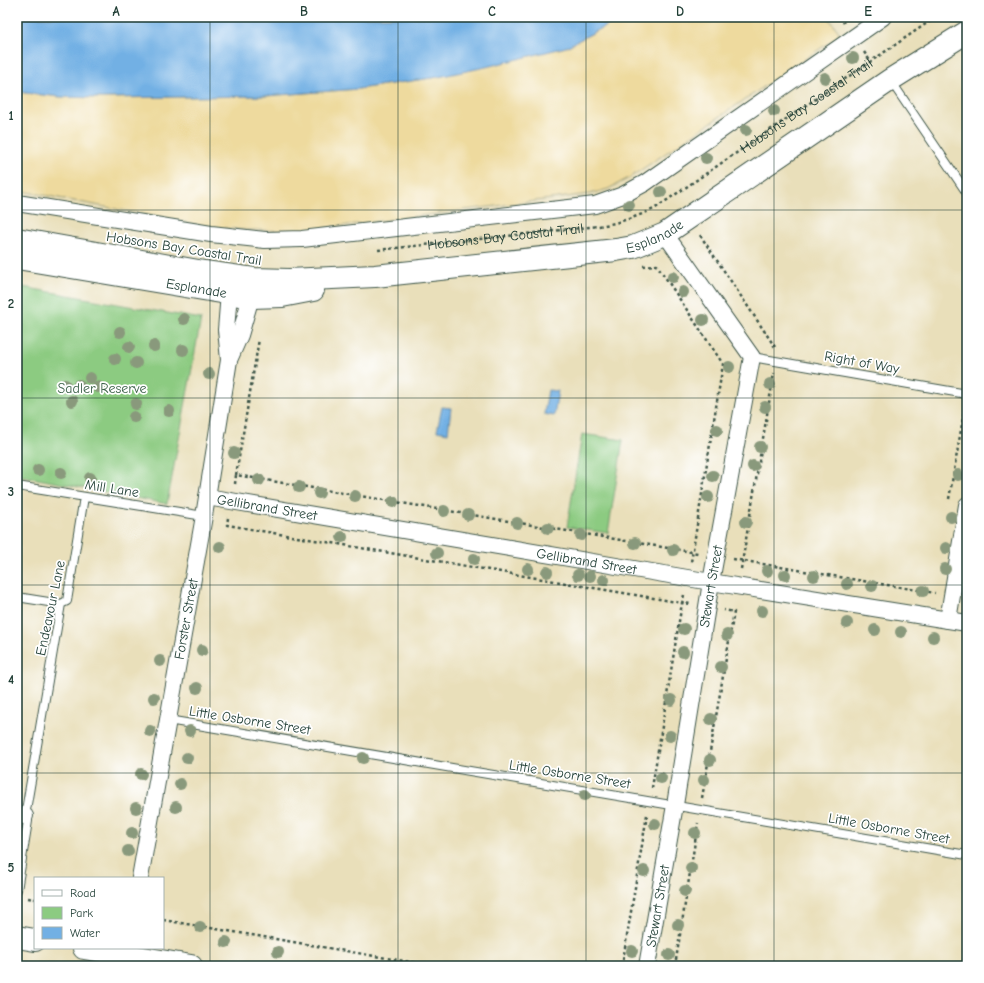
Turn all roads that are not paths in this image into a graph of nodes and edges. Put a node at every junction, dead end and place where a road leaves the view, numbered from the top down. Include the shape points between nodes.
1 (883, 17) edge
2 (962, 17) edge
3 (967, 32) edge
4 (890, 80) junction
5 (967, 193) edge
6 (17, 203) edge
7 (665, 234) junction
8 (17, 239) edge
9 (17, 258) edge
10 (238, 290) junction
11 (752, 357) junction
12 (229, 360) junction
13 (967, 394) edge
14 (17, 486) edge
15 (84, 497) junction
16 (207, 497) junction
17 (967, 505) edge
18 (204, 516) junction
19 (711, 582) junction
20 (17, 597) edge
21 (61, 604) junction
22 (948, 620) junction
23 (967, 623) edge
24 (168, 720) junction
25 (675, 805) junction
26 (21, 816) edge
27 (967, 855) edge
28 (140, 877) edge
29 (17, 890) edge
30 (17, 937) edge
31 (34, 940) edge
32 (89, 949) edge
33 (127, 956) edge
34 (191, 966) edge
35 (647, 966) edge

1 - 6 street, Hobsons Bay Coastal Trail via 645,183 623,195 595,205 302,239 265,240 211,234
2 - 4 street, Esplanade
3 - 4 street, Esplanade
4 - 5 lane
4 - 7 street, Esplanade
7 - 10 street, Esplanade via 634,247 616,250 375,276 282,296
7 - 11 street
8 - 10 street, Esplanade
9 - 10 street, Esplanade
10 - 12 street, Forster Street via 226,330
10 - 12 street, Forster Street via 240,336
11 - 13 lane, Right of Way
11 - 19 street, Stewart Street
12 - 16 street, Forster Street
14 - 15 lane, Mill Lane
15 - 18 lane, Mill Lane
15 - 21 lane, Endeavour Lane via 67,601
16 - 18 street, Forster Street
16 - 19 street, Gellibrand Street
17 - 22 street
18 - 24 street, Forster Street
19 - 22 street, Gellibrand Street
19 - 25 street, Stewart Street
20 - 21 lane
21 - 26 lane, Endeavour Lane
22 - 23 street, Gellibrand Street
24 - 25 lane, Little Osborne Street
24 - 28 street, Forster Street
25 - 27 lane, Little Osborne Street
25 - 35 street, Stewart Street
26 - 29 lane, Endeavour Lane via 28,821
30 - 31 street
32 - 33 street
33 - 34 street

